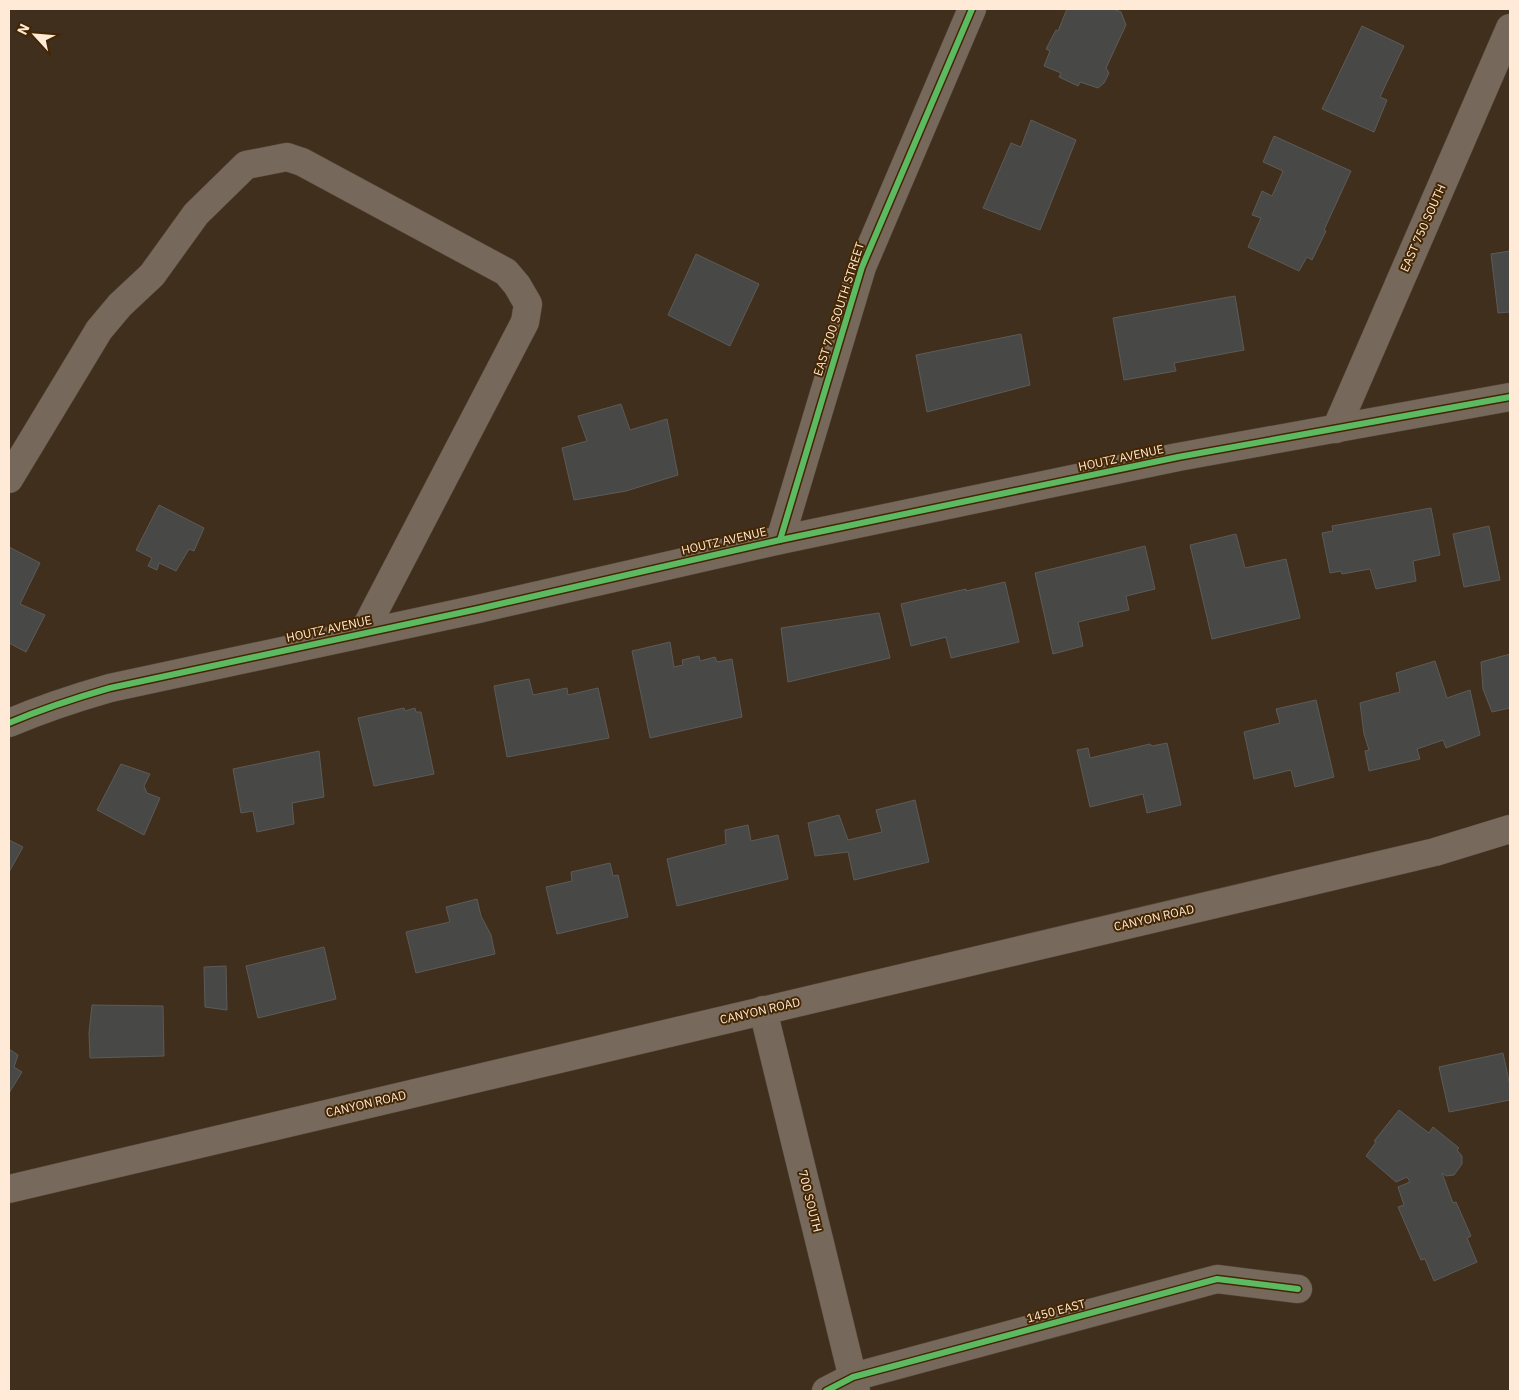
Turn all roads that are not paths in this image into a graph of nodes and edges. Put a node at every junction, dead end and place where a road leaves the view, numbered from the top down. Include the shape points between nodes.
1 (972, 9) edge
2 (1510, 28) edge
3 (1510, 397) edge
4 (1336, 429) junction
5 (9, 479) edge
6 (780, 540) junction
7 (363, 633) junction
8 (9, 723) edge
9 (1510, 829) edge
10 (763, 1010) junction
11 (9, 1189) edge
12 (1298, 1289) dead end
13 (854, 1384) edge
14 (826, 1391) edge

1 - 6 street, EAST 700 SOUTH STREET via 862,267
2 - 4 street, EAST 750 SOUTH
3 - 4 street, HOUTZ AVENUE
4 - 6 street, HOUTZ AVENUE via 1178,457
5 - 7 street via 99,330 152,275 196,214 246,165 287,157 302,162 506,272 528,304 525,322
6 - 7 street, HOUTZ AVENUE
7 - 8 street, HOUTZ AVENUE via 110,688
9 - 10 main road, CANYON ROAD via 1425,854
10 - 11 main road, CANYON ROAD
10 - 13 street, 700 SOUTH
12 - 13 street, 1450 EAST via 1217,1279
13 - 14 street, 1450 EAST

